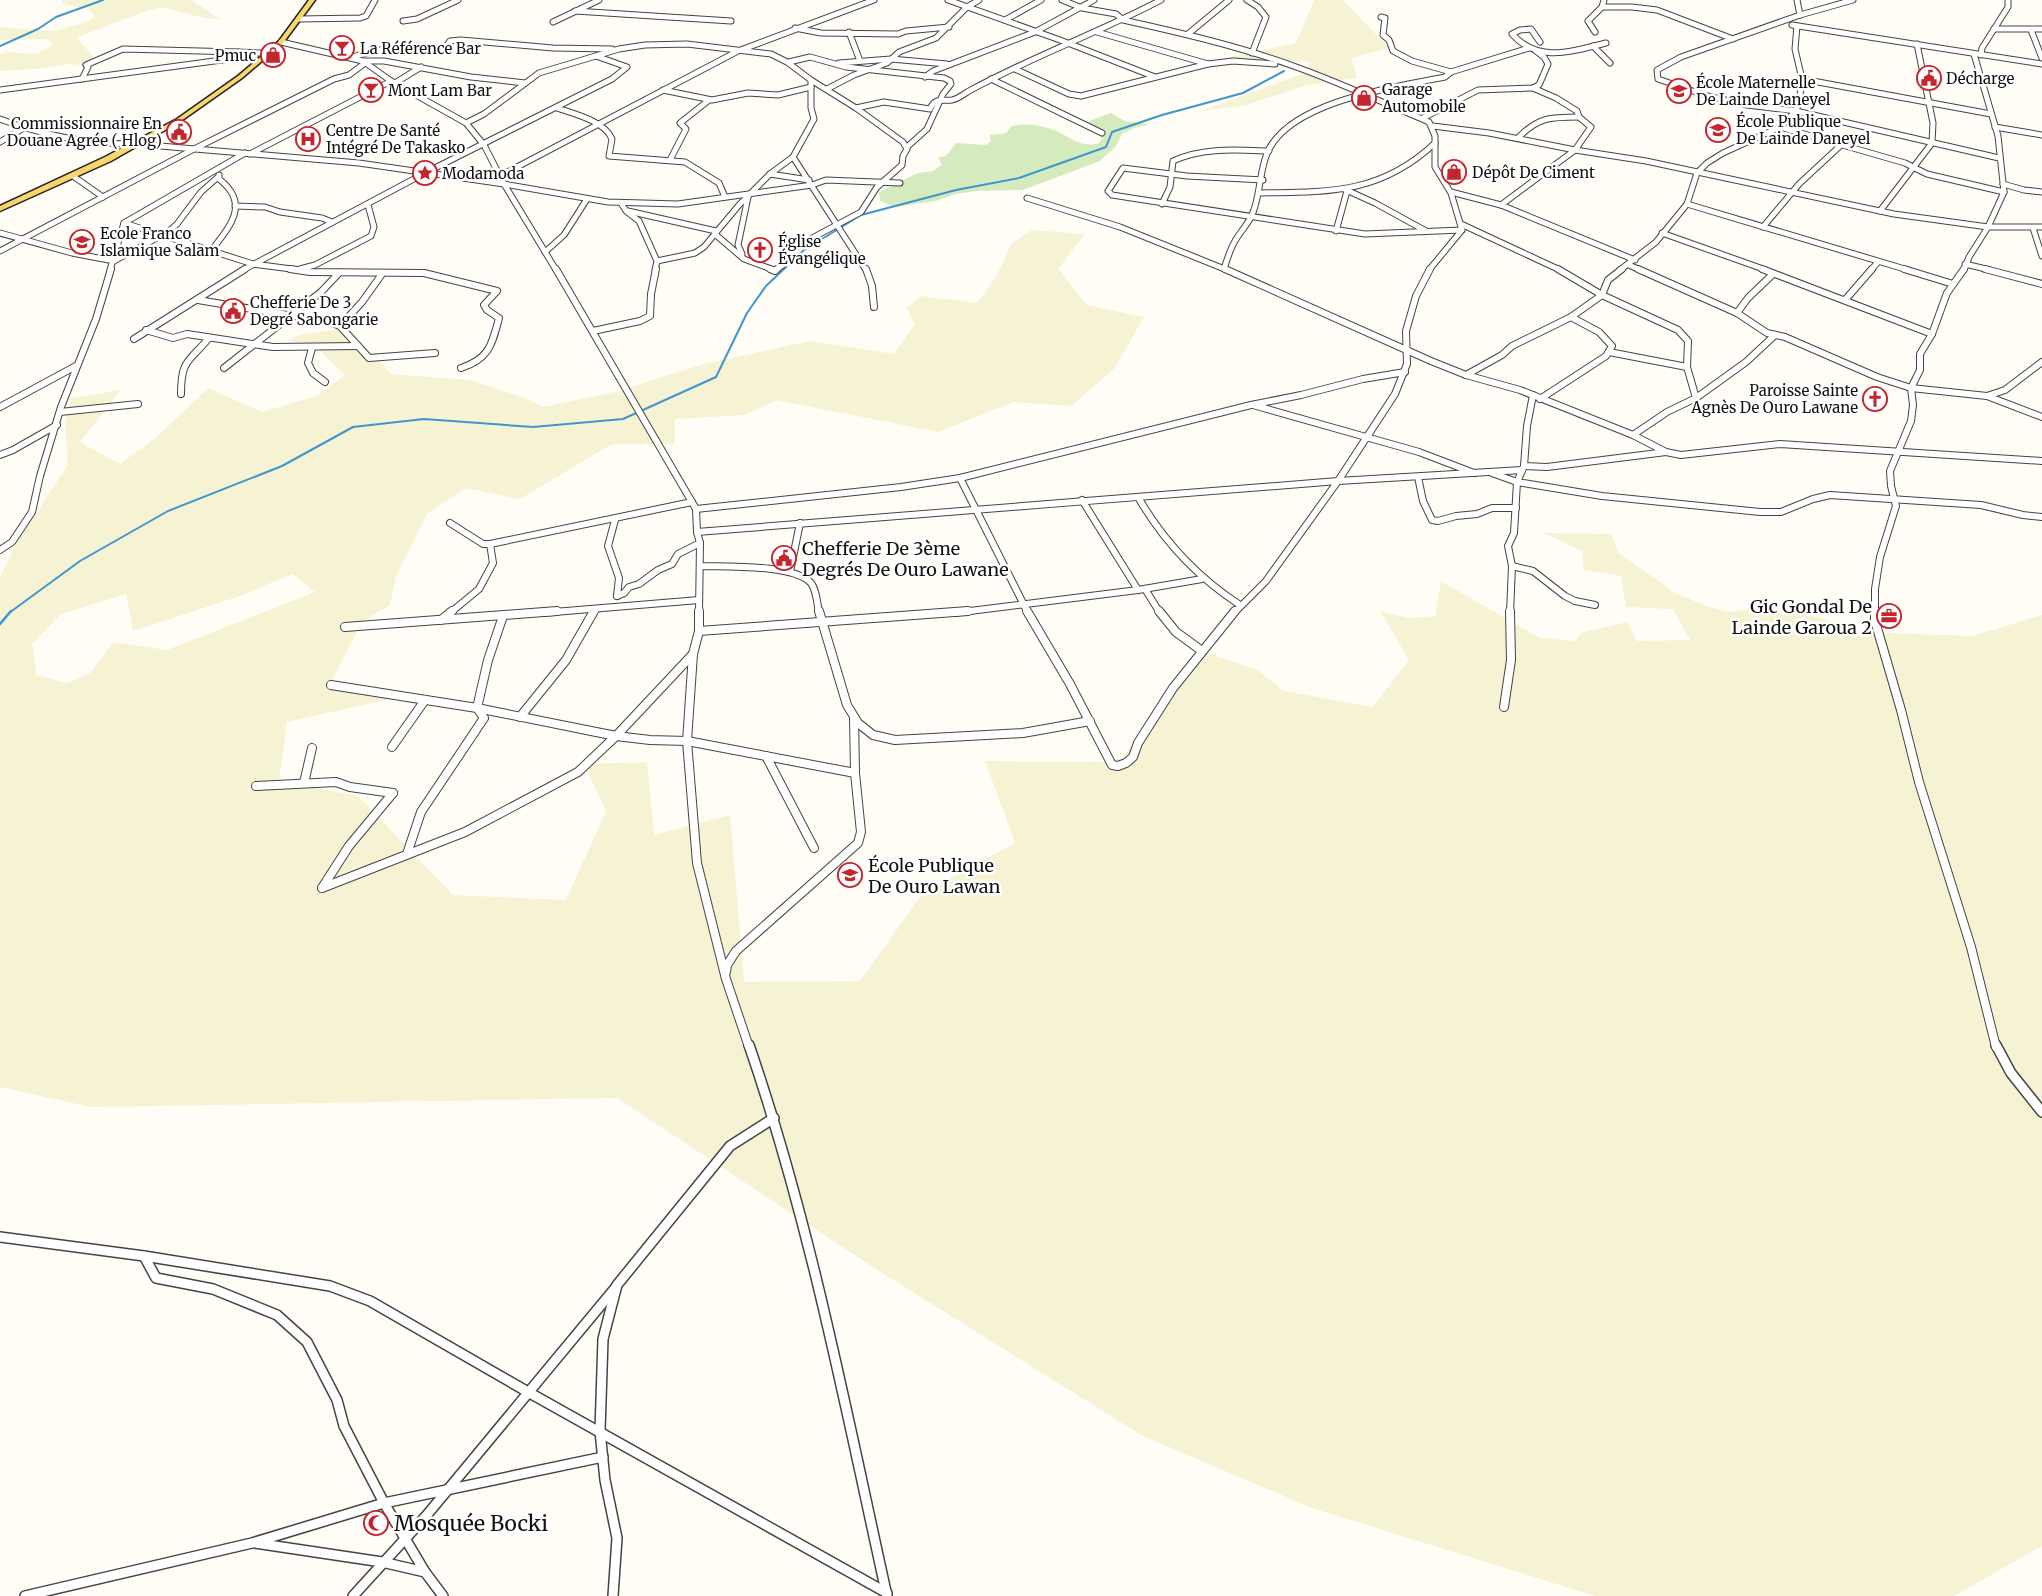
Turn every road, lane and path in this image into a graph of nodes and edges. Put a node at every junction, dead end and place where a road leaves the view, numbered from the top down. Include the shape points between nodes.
1 (305, 0) edge
2 (312, 0) edge
3 (375, 0) edge
4 (458, 0) edge
5 (599, 0) edge
6 (874, 0) edge
7 (948, 0) edge
8 (979, 0) edge
9 (1041, 0) edge
10 (1062, 0) edge
11 (1094, 0) edge
12 (1160, 0) edge
13 (1229, 0) edge
14 (1247, 0) edge
15 (1604, 0) edge
16 (1797, 0) edge
17 (1854, 0) edge
18 (2008, 0) edge
19 (588, 2) edge
20 (967, 7) junction
21 (1602, 7) junction
22 (1082, 8) junction
23 (575, 11) junction
24 (1800, 15) junction
25 (1380, 17) dead end
26 (300, 19) junction
27 (1005, 20) junction
28 (1124, 20) junction
29 (403, 21) dead end
30 (730, 21) dead end
31 (553, 22) dead end
32 (1780, 23) junction
33 (1797, 26) junction
34 (949, 27) junction
35 (795, 28) junction
36 (2042, 29) edge
37 (1994, 30) junction
38 (2030, 30) junction
39 (849, 32) junction
40 (1035, 32) junction
41 (1097, 32) junction
42 (1595, 32) dead end
43 (1188, 34) junction
44 (1733, 38) junction
45 (282, 42) junction
46 (1540, 42) dead end
47 (1606, 43) dead end
48 (1071, 44) junction
49 (1917, 44) junction
50 (1593, 46) junction
51 (1529, 48) junction
52 (619, 49) junction
53 (738, 50) junction
54 (1536, 51) junction
55 (238, 52) junction
56 (260, 53) junction
57 (1252, 53) junction
58 (1974, 54) junction
59 (1981, 55) junction
60 (596, 56) junction
61 (352, 57) junction
62 (2042, 58) edge
63 (891, 60) junction
64 (860, 61) junction
65 (364, 62) junction
66 (789, 62) junction
67 (834, 63) junction
68 (1610, 63) dead end
69 (951, 64) junction
70 (1208, 64) junction
71 (2042, 64) edge
72 (421, 67) junction
73 (1293, 67) junction
74 (1015, 69) junction
75 (869, 70) junction
76 (1451, 72) junction
77 (925, 76) junction
78 (1155, 77) junction
79 (82, 79) junction
80 (991, 79) junction
81 (1802, 79) junction
82 (811, 80) junction
83 (393, 82) junction
84 (525, 83) junction
85 (811, 87) junction
86 (1533, 88) junction
87 (828, 89) junction
88 (0, 90) edge
89 (663, 90) junction
90 (1361, 94) junction
91 (941, 99) junction
92 (709, 100) junction
93 (1930, 104) junction
94 (557, 108) junction
95 (856, 108) junction
96 (1796, 111) junction
97 (1991, 114) junction
98 (1579, 117) junction
99 (1423, 118) junction
100 (0, 120) edge
101 (466, 123) junction
102 (598, 125) junction
103 (1434, 126) junction
104 (1780, 127) junction
105 (1995, 127) junction
106 (22, 129) junction
107 (1102, 133) dead end
108 (2042, 135) edge
109 (1518, 138) junction
110 (0, 142) edge
111 (1932, 143) junction
112 (128, 144) junction
113 (137, 144) junction
114 (1436, 144) junction
115 (484, 145) junction
116 (1840, 146) junction
117 (907, 147) junction
118 (194, 149) junction
119 (1575, 150) junction
120 (1269, 151) junction
121 (247, 153) junction
122 (793, 157) junction
123 (1999, 158) junction
124 (670, 160) junction
125 (224, 166) junction
126 (1913, 168) junction
127 (427, 172) junction
128 (1171, 173) junction
129 (1696, 173) junction
130 (770, 174) junction
131 (73, 176) junction
132 (218, 178) junction
133 (503, 180) junction
134 (1263, 180) junction
135 (811, 182) junction
136 (882, 182) junction
137 (900, 183) dead end
138 (2003, 184) junction
139 (1345, 190) junction
140 (1450, 192) junction
141 (2004, 192) junction
142 (2042, 192) edge
143 (1259, 193) junction
144 (1791, 193) junction
145 (750, 196) junction
146 (103, 197) junction
147 (725, 197) junction
148 (1027, 198) dead end
149 (588, 199) junction
150 (621, 203) junction
151 (1162, 204) junction
152 (1687, 204) junction
153 (0, 205) edge
154 (368, 205) junction
155 (1501, 205) junction
156 (235, 206) junction
157 (0, 209) edge
158 (626, 211) junction
159 (1880, 211) junction
160 (1252, 215) junction
161 (332, 222) junction
162 (124, 223) junction
163 (837, 224) junction
164 (1462, 227) junction
165 (1763, 227) junction
166 (1988, 227) junction
167 (2042, 227) edge
168 (2034, 228) junction
169 (1336, 231) junction
170 (1427, 232) junction
171 (0, 233) edge
172 (716, 233) junction
173 (1662, 233) junction
174 (162, 236) junction
175 (20, 240) junction
176 (0, 251) edge
177 (211, 251) junction
178 (545, 252) junction
179 (2042, 256) edge
180 (744, 259) junction
181 (1635, 260) junction
182 (114, 261) junction
183 (657, 261) junction
184 (1878, 262) junction
185 (253, 264) junction
186 (1965, 264) junction
187 (1629, 265) junction
188 (1224, 269) junction
189 (310, 270) junction
190 (339, 273) junction
191 (382, 274) junction
192 (1773, 274) junction
193 (1953, 284) junction
194 (2042, 284) edge
195 (1602, 295) junction
196 (198, 300) junction
197 (1845, 300) junction
198 (874, 307) dead end
199 (1737, 313) junction
200 (291, 316) junction
201 (1571, 317) junction
202 (340, 326) junction
203 (146, 330) junction
204 (594, 331) junction
205 (1932, 334) junction
206 (1775, 336) junction
207 (209, 338) junction
208 (134, 339) dead end
209 (253, 345) junction
210 (358, 346) junction
211 (312, 348) junction
212 (1406, 349) junction
213 (1609, 352) junction
214 (435, 353) dead end
215 (2042, 362) edge
216 (76, 366) junction
217 (1688, 367) junction
218 (224, 368) dead end
219 (461, 368) dead end
220 (1405, 372) junction
221 (1466, 375) junction
222 (325, 382) dead end
223 (1911, 388) junction
224 (181, 394) dead end
225 (1533, 395) junction
226 (1987, 396) junction
227 (1696, 398) junction
228 (1540, 399) junction
229 (138, 404) dead end
230 (1251, 405) junction
231 (0, 407) edge
232 (60, 412) junction
233 (2042, 417) edge
234 (57, 425) junction
235 (1633, 436) junction
236 (1367, 437) junction
237 (1666, 452) junction
238 (1899, 452) junction
239 (0, 455) edge
240 (2042, 461) edge
241 (1523, 468) junction
242 (1490, 472) junction
243 (1476, 474) junction
244 (1418, 477) junction
245 (960, 478) junction
246 (1338, 481) junction
247 (1518, 482) junction
248 (1138, 497) junction
249 (1893, 499) junction
250 (1082, 500) junction
251 (694, 506) junction
252 (975, 508) junction
253 (1516, 508) junction
254 (2042, 517) edge
255 (615, 520) junction
256 (450, 523) dead end
257 (800, 523) junction
258 (697, 532) junction
259 (700, 543) junction
260 (490, 544) junction
261 (0, 550) edge
262 (700, 566) junction
263 (1512, 566) junction
264 (790, 572) junction
265 (1202, 579) junction
266 (1142, 589) junction
267 (617, 596) junction
268 (699, 600) junction
269 (1023, 605) junction
270 (1595, 605) dead end
271 (638, 606) junction
272 (1240, 606) junction
273 (595, 609) junction
274 (503, 616) junction
275 (441, 620) junction
276 (823, 624) junction
277 (345, 626) dead end
278 (699, 631) junction
279 (1202, 651) junction
280 (693, 654) junction
281 (330, 685) dead end
282 (424, 700) junction
283 (1504, 707) dead end
284 (477, 708) junction
285 (520, 717) junction
286 (854, 717) junction
287 (1090, 720) junction
288 (616, 736) junction
289 (687, 741) junction
290 (392, 747) dead end
291 (312, 748) dead end
292 (766, 756) junction
293 (855, 772) junction
294 (304, 783) junction
295 (256, 786) dead end
296 (814, 848) dead end
297 (407, 854) junction
298 (726, 979) junction
299 (2042, 1112) edge
300 (774, 1118) junction
301 (0, 1237) edge
302 (144, 1256) junction
303 (617, 1285) junction
304 (528, 1392) junction
305 (600, 1432) junction
306 (603, 1457) junction
307 (449, 1488) junction
308 (384, 1503) junction
309 (406, 1540) junction
310 (252, 1543) junction
311 (382, 1562) junction
312 (425, 1572) junction
313 (887, 1594) edge
314 (25, 1596) edge
315 (353, 1596) edge
316 (442, 1596) edge
317 (613, 1596) edge

1 - 56 main road via 277,37
2 - 26 main road
3 - 26 street via 366,16 360,18
4 - 29 street via 417,19
5 - 19 street
6 - 35 street
7 - 20 street
8 - 20 street
9 - 27 street
10 - 22 street
11 - 22 street
12 - 28 street
13 - 43 street
14 - 57 street via 1256,4 1266,17
15 - 21 street
16 - 24 street
17 - 24 street
18 - 37 street via 2008,7
19 - 23 street
20 - 27 street
20 - 34 street
21 - 42 street via 1588,21
21 - 44 street via 1657,10
22 - 28 street via 1116,14
22 - 40 street
23 - 30 street
23 - 31 street
24 - 32 street
25 - 76 street via 1385,18 1383,35 1393,51 1412,61
26 - 45 main road
27 - 40 street
28 - 41 street
28 - 43 street
32 - 33 street
32 - 44 street
33 - 49 street
33 - 81 street via 1796,49
34 - 39 street via 898,34
34 - 63 street via 936,38 899,52
35 - 39 street via 821,33
35 - 53 street
36 - 38 street
37 - 38 street
37 - 59 street
38 - 62 street
39 - 64 street
40 - 48 street
40 - 69 street
41 - 48 street
41 - 70 street
43 - 57 street
44 - 96 street via 1667,64 1657,70 1658,79 1746,105
45 - 61 street
45 - 113 main road via 213,97
46 - 51 street via 1533,30 1512,34
47 - 50 street
48 - 74 street
48 - 78 street
49 - 58 street
49 - 93 street
50 - 54 street via 1559,52
50 - 68 street
51 - 54 street
51 - 76 street
52 - 53 street via 669,44
52 - 60 street
52 - 61 street via 553,48 461,40 450,41 445,48 415,45 384,48
53 - 66 street via 779,56
53 - 89 street
54 - 86 street via 1548,64 1538,85
55 - 56 street
55 - 79 street via 229,59
55 - 79 street via 117,50 86,65
56 - 112 main road via 226,82
57 - 73 street
58 - 59 street
58 - 97 street
59 - 71 street
60 - 84 street via 539,74
60 - 94 street via 627,67 612,79
61 - 65 street
63 - 64 street
63 - 69 street
63 - 75 street
64 - 67 street
65 - 72 street via 384,61
65 - 83 street
65 - 118 street via 349,75 334,79
66 - 67 street via 810,57
66 - 82 street
67 - 75 street
69 - 77 street
70 - 73 street via 1249,61
70 - 78 street
72 - 83 street
72 - 84 street
73 - 90 street
74 - 78 street via 1076,96
74 - 80 street
75 - 77 street
75 - 87 street
76 - 90 street via 1446,77
77 - 91 street via 950,81
79 - 88 street
80 - 91 street via 953,100
80 - 107 street
81 - 93 street
81 - 96 street
82 - 85 street
82 - 87 street
83 - 101 street
83 - 121 street
84 - 101 street via 484,114
85 - 92 street via 778,95 748,93
85 - 122 street via 814,119
86 - 98 street via 1577,111
86 - 99 street via 1478,90
87 - 95 street
89 - 92 street
89 - 102 street
90 - 99 street
90 - 120 street via 1308,114 1273,140
91 - 95 street via 930,108 884,102
91 - 117 street via 927,129
92 - 124 street via 680,123 686,129
93 - 97 street
93 - 111 street via 1934,132
94 - 102 street
94 - 115 street
95 - 117 street
96 - 104 street
96 - 111 street
97 - 105 street
98 - 109 street via 1548,117 1528,126
98 - 119 street via 1591,127
99 - 103 street
100 - 106 street
101 - 115 street
102 - 124 street via 612,137 609,156
102 - 133 street
103 - 109 street
103 - 114 street
104 - 116 street
104 - 129 street via 1723,153
105 - 108 street
105 - 123 street
106 - 110 street
106 - 112 street
109 - 119 street
111 - 123 street
111 - 126 street
112 - 153 main road
113 - 118 street
113 - 131 main road
114 - 139 street via 1415,162 1394,173 1368,185
114 - 140 street via 1434,162 1437,173
115 - 127 street
115 - 133 street
116 - 126 street via 1905,162
116 - 144 street
117 - 136 street via 902,165
118 - 121 street
118 - 146 street
119 - 129 street
119 - 155 street
120 - 128 street via 1188,154 1173,161
120 - 134 street
121 - 125 street
121 - 127 street
122 - 130 street
122 - 135 street
123 - 138 street
124 - 147 street via 693,166 706,179 719,184
125 - 132 street
125 - 162 street
126 - 141 street
126 - 159 street
127 - 133 street via 487,183
127 - 154 street
128 - 134 street
128 - 151 street via 1170,187
128 - 151 street via 1123,168 1108,191 1112,195
129 - 144 street
129 - 152 street
130 - 135 street
130 - 145 street
131 - 146 street
131 - 157 main road
132 - 156 street via 232,188
132 - 174 street via 201,192 177,224
133 - 149 street
133 - 178 street
134 - 143 street
135 - 136 street
135 - 145 street
135 - 163 street
136 - 137 street
136 - 163 street via 861,212
138 - 141 street
138 - 142 street
139 - 143 street
139 - 169 street
139 - 170 street
140 - 155 street
140 - 164 street
141 - 166 street
143 - 160 street
144 - 159 street
144 - 165 street
145 - 147 street
145 - 172 street
145 - 180 street via 738,246
146 - 175 street
147 - 150 street via 678,204
148 - 188 street via 1120,227
149 - 150 street
149 - 178 street via 570,228 555,246
150 - 158 street
151 - 160 street
152 - 165 street
152 - 173 street
154 - 161 street
154 - 189 street via 374,227 371,236
155 - 181 street
156 - 161 street via 265,208
156 - 177 street via 233,221
158 - 172 street
158 - 183 street via 638,221
159 - 166 street
160 - 169 street
160 - 188 street via 1234,242
161 - 185 street
162 - 174 street
162 - 182 street
163 - 180 street via 790,252 786,262 775,271
163 - 198 street via 864,265 872,286
164 - 170 street
164 - 195 street via 1572,276
164 - 212 street via 1429,270 1416,296 1406,331
165 - 184 street
166 - 168 street
166 - 186 street
167 - 168 street
168 - 179 street
169 - 170 street
171 - 175 street
172 - 180 street
172 - 183 street via 695,253
173 - 181 street
173 - 192 street
174 - 177 street
174 - 182 street
175 - 176 street
175 - 182 street
177 - 185 street
178 - 204 street
181 - 187 street
182 - 216 street via 96,319
183 - 204 street via 650,316
184 - 193 street
184 - 197 street
185 - 189 street via 291,271
185 - 196 street
186 - 193 street
186 - 194 street
187 - 195 street via 1608,280
187 - 199 street
188 - 212 street
189 - 190 street
190 - 191 street
190 - 200 street
191 - 202 street
191 - 219 street via 424,273 497,291 484,305 499,318 491,347 477,363
192 - 197 street
192 - 199 street
193 - 205 street
195 - 201 street
195 - 217 street via 1678,330 1688,341
196 - 200 street
196 - 203 street
197 - 205 street
199 - 206 street
200 - 202 street
200 - 209 street
201 - 213 street via 1608,338 1612,346
201 - 221 street via 1512,346
202 - 210 street
203 - 207 street via 173,338 187,334
203 - 208 street
204 - 251 street
205 - 223 street via 1920,354 1920,370
206 - 223 street via 1785,337 1876,377
206 - 227 street via 1746,362
207 - 209 street
207 - 224 street via 186,360
209 - 211 street
209 - 218 street
210 - 211 street
210 - 214 street via 371,358
211 - 222 street via 308,363 312,373
212 - 220 street
212 - 221 street
213 - 217 street
213 - 228 street
215 - 226 street via 2005,390
216 - 231 street
216 - 232 street
217 - 227 street
220 - 230 street
220 - 236 street
221 - 225 street
223 - 226 street
223 - 238 street via 1914,409
225 - 228 street
225 - 241 street
226 - 233 street
227 - 235 street via 1667,412
228 - 235 street
229 - 232 street
230 - 236 street
230 - 245 street
232 - 234 street
234 - 239 street
234 - 261 street via 32,512 12,542
235 - 237 street
236 - 243 street via 1446,460
236 - 246 street
237 - 238 street via 1681,455 1780,444
237 - 241 street
238 - 240 street
238 - 249 street via 1891,467
241 - 242 street
241 - 247 street
242 - 243 street
242 - 247 street
243 - 244 street
244 - 246 street
244 - 253 street via 1423,501 1432,520 1476,514 1492,508
245 - 251 street via 902,487
245 - 252 street
246 - 248 street
246 - 272 street via 1266,581
247 - 249 street via 1602,496 1760,512 1781,512 1830,495
247 - 253 street
248 - 250 street
248 - 265 street via 1164,540
249 - 254 street via 1981,505
249 - 299 street via 1896,506 1882,545 1875,589 1875,621 1919,782 1971,947 1997,1049 2011,1073
250 - 252 street
250 - 266 street
251 - 255 street
251 - 258 street
252 - 257 street
252 - 269 street
253 - 263 street via 1514,533 1508,546
255 - 260 street
255 - 267 street via 608,546 618,578
256 - 260 street via 483,544
257 - 258 street
257 - 264 street
258 - 259 street
259 - 262 street
259 - 267 street via 678,554 672,564
260 - 275 street via 493,563 479,590
262 - 264 street
262 - 268 street
263 - 270 street via 1533,571 1575,601
263 - 283 street via 1510,660
264 - 276 street via 812,584
265 - 266 street
265 - 272 street
266 - 269 street
266 - 279 street via 1187,643
267 - 271 street
268 - 271 street
268 - 278 street
269 - 276 street
269 - 287 street
271 - 273 street
272 - 279 street
273 - 274 street
273 - 285 street via 566,660
274 - 275 street
274 - 284 street
275 - 277 street
276 - 278 street
276 - 286 street via 843,696
278 - 280 street
279 - 287 street via 1160,706 1133,757 1126,763 1112,764
280 - 288 street
280 - 289 street
281 - 282 street
282 - 284 street
282 - 290 street
284 - 285 street
284 - 297 street via 484,718 421,812
285 - 288 street
286 - 287 street via 867,732 895,740 1023,733
286 - 293 street
288 - 289 street
288 - 297 street via 578,772 465,832
289 - 292 street
289 - 298 street via 697,863
291 - 294 street
292 - 293 street
292 - 296 street
293 - 298 street via 861,832 858,843 736,951 727,965
294 - 295 street
294 - 297 street via 336,782 350,788 393,793 349,846 322,888
298 - 300 street
300 - 303 street via 730,1146
300 - 313 street via 816,1272
301 - 302 street
302 - 304 street via 330,1286 370,1300
302 - 308 street via 156,1278 213,1289 277,1314 306,1342 337,1400 344,1426
303 - 304 street
303 - 305 street via 603,1339
304 - 305 street
304 - 307 street
305 - 306 street
305 - 313 street
306 - 307 street
306 - 317 street via 617,1538
307 - 308 street
307 - 309 street
308 - 309 street
308 - 310 street
309 - 311 street
309 - 312 street
310 - 311 street
310 - 314 street
311 - 312 street
311 - 315 street
312 - 316 street

